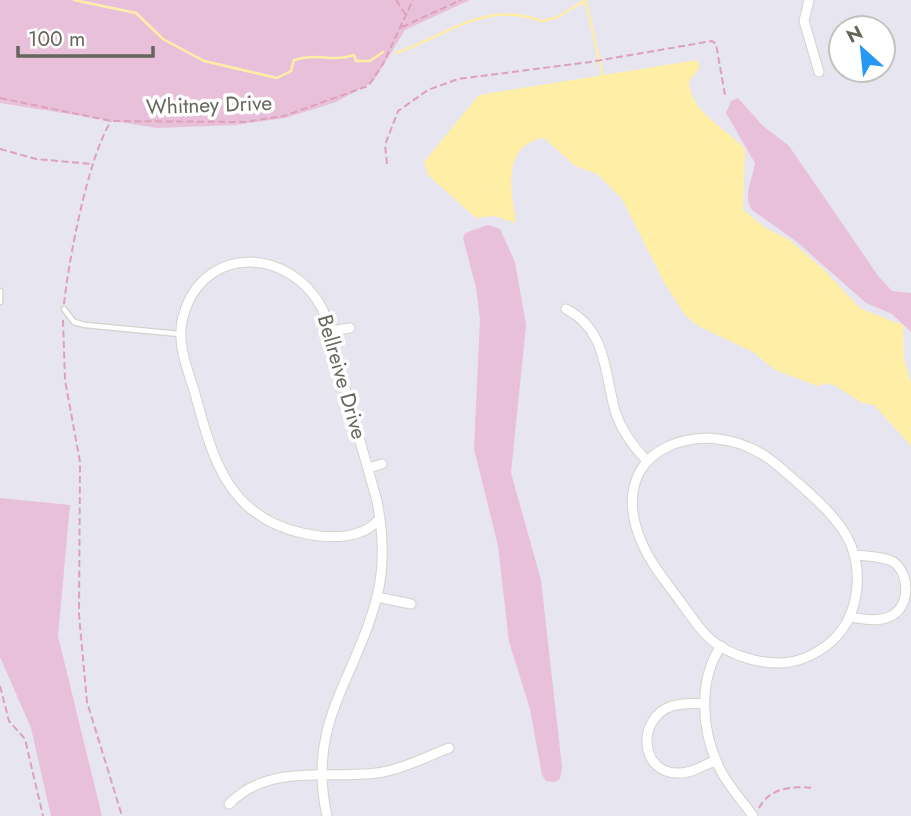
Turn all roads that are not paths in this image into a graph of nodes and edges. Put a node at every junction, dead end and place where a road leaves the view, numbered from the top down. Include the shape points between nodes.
1 (809, 0) edge
2 (819, 72) dead end
3 (0, 290) edge
4 (0, 302) edge
5 (64, 309) road end
6 (566, 309) dead end
7 (349, 328) dead end
8 (330, 331) junction
9 (181, 334) junction
10 (646, 460) junction
11 (382, 464) dead end
12 (369, 468) junction
13 (380, 518) junction
14 (854, 555) junction
15 (907, 568) edge
16 (377, 597) junction
17 (411, 604) dead end
18 (850, 617) junction
19 (720, 646) junction
20 (704, 703) junction
21 (449, 748) dead end
22 (716, 760) junction
23 (320, 775) junction
24 (229, 804) dead end
25 (756, 812) edge
26 (327, 816) edge

1 - 2 street via 804,21
3 - 4 lane
5 - 9 lane via 74,322 85,326
6 - 10 street via 584,319 593,331 619,421
7 - 8 street
8 - 9 street, Bellreive Drive via 306,284 283,268 259,261 231,265 208,278 185,311
8 - 12 street, Bellreive Drive
9 - 13 street, Bellreive Drive via 213,455 223,478 247,506 280,527 314,536 366,532
10 - 14 street via 672,443 695,438 750,447 780,467 828,511
10 - 19 street via 634,490 636,530 657,569
11 - 12 street
12 - 13 street, Bellreive Drive
13 - 16 street, Bellreive Drive via 382,568
14 - 15 street via 886,559
14 - 18 street via 857,584
15 - 18 street via 910,592 899,612 880,620
16 - 17 street
16 - 23 street, Bellreive Drive via 323,742
18 - 19 street via 834,639 799,661 758,661
19 - 20 street via 706,676
20 - 22 street
20 - 22 street via 659,713 647,730 647,749 656,765 673,773
21 - 23 street via 383,772
22 - 25 street via 725,778
23 - 24 street via 261,781
23 - 26 street, Bellreive Drive

